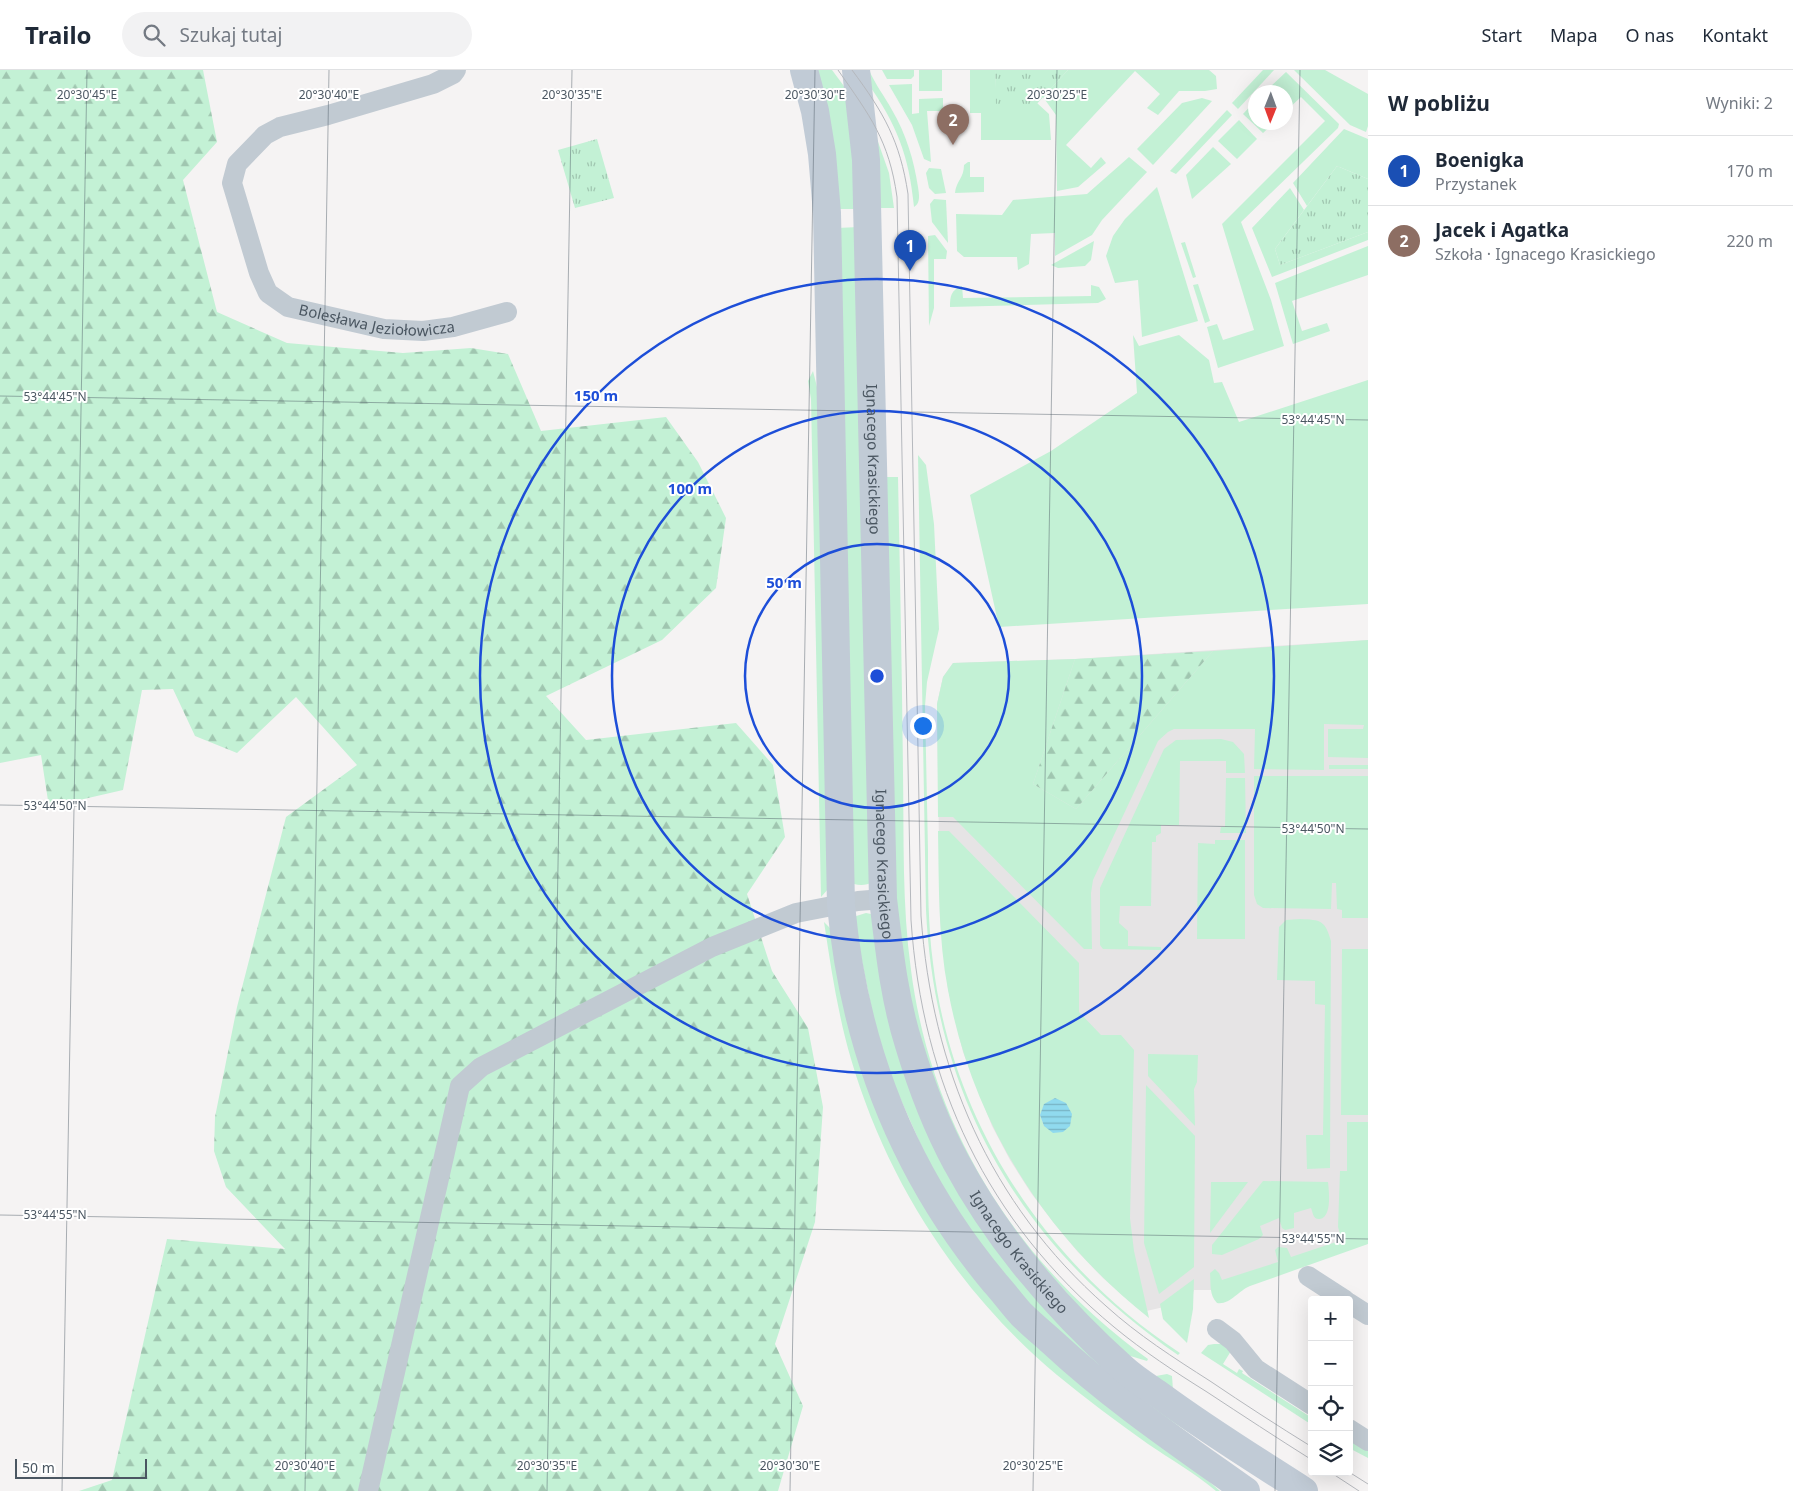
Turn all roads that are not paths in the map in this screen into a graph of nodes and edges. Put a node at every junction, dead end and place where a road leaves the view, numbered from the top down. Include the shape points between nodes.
1 (456, 70) edge
2 (804, 70) edge
3 (856, 70) edge
4 (506, 312) dead end
5 (884, 898) junction
6 (841, 905) junction
7 (1308, 1276) dead end
8 (1339, 1296) edge
9 (1353, 1306) edge
10 (1368, 1315) edge
11 (1216, 1329) dead end
12 (1308, 1402) edge
13 (1352, 1431) edge
14 (1368, 1441) edge
15 (368, 1491) edge
16 (1246, 1491) edge
17 (1304, 1491) edge

1 - 4 street, Bolesława Jeziołowicza via 433,84 280,127 265,135 237,164 232,183 268,293 288,306 384,329 422,331
2 - 6 main road via 822,154 827,213
3 - 5 main road, Ignacego Krasickiego via 866,160
5 - 6 street
5 - 17 main road, Ignacego Krasickiego via 891,963 908,1043 928,1102 952,1153 992,1221 1019,1258 1074,1321 1125,1370 1185,1414
6 - 15 street via 796,914 712,947 482,1067 460,1086
6 - 16 main road via 854,993 873,1066 898,1130 931,1196 972,1255 1021,1314 1081,1369 1138,1414
7 - 8 street
9 - 10 street
11 - 12 street via 1233,1341 1256,1369
13 - 14 street

